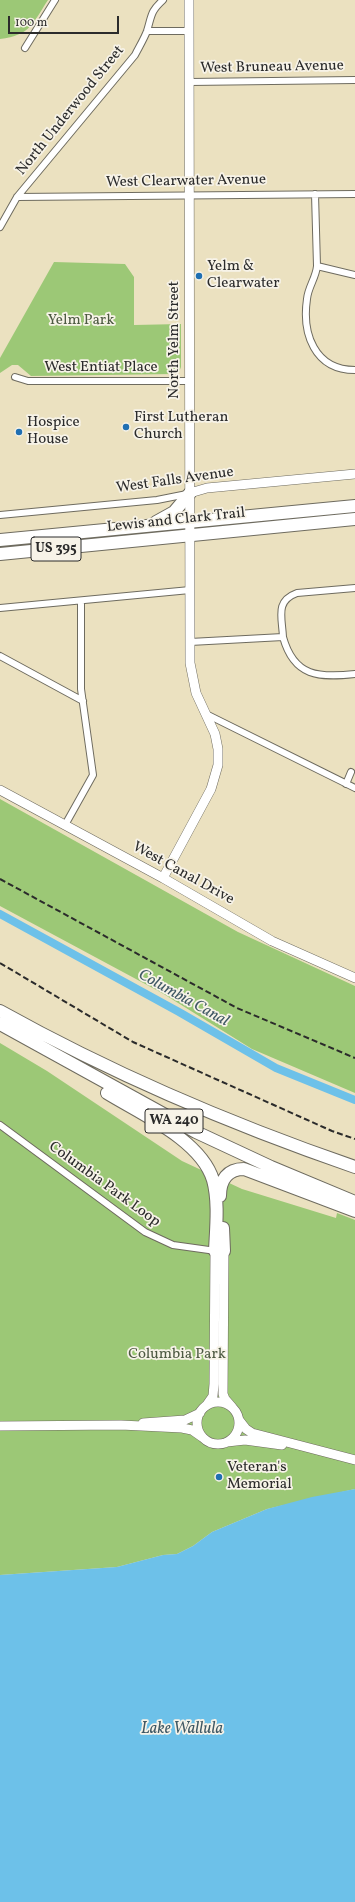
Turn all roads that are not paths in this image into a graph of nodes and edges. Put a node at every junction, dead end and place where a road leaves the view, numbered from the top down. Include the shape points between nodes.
1 (55, 0) edge
2 (163, 0) edge
3 (189, 0) edge
4 (147, 31) junction
5 (189, 31) junction
6 (25, 48) dead end
7 (355, 80) edge
8 (189, 82) junction
9 (315, 194) junction
10 (355, 194) edge
11 (189, 196) junction
12 (17, 197) junction
13 (0, 227) edge
14 (317, 266) junction
15 (355, 275) edge
16 (355, 370) edge
17 (14, 377) dead end
18 (189, 381) junction
19 (355, 474) edge
20 (190, 493) junction
21 (355, 506) edge
22 (0, 515) edge
23 (355, 519) edge
24 (190, 522) junction
25 (145, 526) junction
26 (190, 536) junction
27 (0, 540) edge
28 (0, 554) edge
29 (355, 588) edge
30 (190, 590) junction
31 (81, 601) junction
32 (0, 608) edge
33 (283, 637) junction
34 (190, 642) junction
35 (0, 656) edge
36 (355, 674) edge
37 (83, 701) junction
38 (208, 715) junction
39 (351, 772) dead end
40 (346, 784) junction
41 (355, 788) edge
42 (0, 790) edge
43 (65, 825) junction
44 (163, 878) junction
45 (355, 978) edge
46 (0, 1011) edge
47 (0, 1024) edge
48 (40, 1047) junction
49 (0, 1125) edge
50 (355, 1167) edge
51 (355, 1202) edge
52 (355, 1211) edge
53 (220, 1251) junction
54 (232, 1407) junction
55 (203, 1409) junction
56 (239, 1420) junction
57 (121, 1425) junction
58 (0, 1426) edge
59 (202, 1437) junction
60 (226, 1443) junction
61 (307, 1448) junction
62 (355, 1460) edge

1 - 6 street
2 - 4 street, North Underwood Street via 148,21
3 - 5 street, North Yelm Street
4 - 5 street
4 - 12 street, North Underwood Street via 136,55
5 - 8 street, North Yelm Street
7 - 8 street, West Bruneau Avenue
8 - 11 street, North Yelm Street
9 - 10 street, West Clearwater Avenue
9 - 11 street, West Clearwater Avenue
9 - 14 street
11 - 12 street, West Clearwater Avenue
11 - 18 street, North Yelm Street
12 - 13 street, North Underwood Street
14 - 15 street
14 - 16 street via 307,299 307,328 311,342 319,356 335,366
17 - 18 street, West Entiat Place via 28,381
18 - 20 street, North Yelm Street
19 - 20 street, West Falls Avenue via 208,488
20 - 22 street, West Falls Avenue via 157,500
20 - 24 street, North Yelm Street
20 - 25 highway via 172,515
21 - 24 highway, Lewis and Clark Trail / US 395
23 - 26 highway, Lewis and Clark Trail / US 395
24 - 25 highway, Lewis and Clark Trail / US 395
24 - 26 street, North Yelm Street
25 - 27 highway, Lewis and Clark Trail / US 395
26 - 28 highway, Lewis and Clark Trail / US 395
26 - 30 street, North Yelm Street
29 - 33 street via 291,595 282,604
30 - 31 street
30 - 34 street, North Yelm Street
31 - 32 street
31 - 37 street
33 - 34 street
33 - 36 street via 296,662 309,672 326,677
34 - 38 street, North Yelm Street via 192,681 199,701
35 - 37 street
37 - 43 street via 93,775
38 - 40 street
38 - 44 street, North Yelm Street via 217,742 217,773 202,809
39 - 40 street
40 - 41 street
42 - 43 street, West Canal Drive
43 - 44 street, West Canal Drive
44 - 45 street, West Canal Drive via 272,941
46 - 50 highway, WA 240 via 94,1060 198,1108
47 - 48 highway, WA 240
48 - 51 highway, WA 240 via 196,1132
48 - 53 highway via 102,1090 189,1144 200,1155 211,1173 215,1188
49 - 53 street, Columbia Park Loop via 145,1232 173,1245
52 - 53 highway via 252,1171 235,1170 225,1176 220,1188
53 - 54 street via 224,1394
53 - 55 street via 213,1396
54 - 55 street via 219,1402
54 - 56 street
55 - 57 street via 181,1420
55 - 59 street via 197,1426
56 - 60 street via 238,1431
56 - 61 street via 252,1433
57 - 58 street
57 - 59 street via 187,1429
59 - 60 street via 214,1444
60 - 61 street via 245,1440
61 - 62 street

